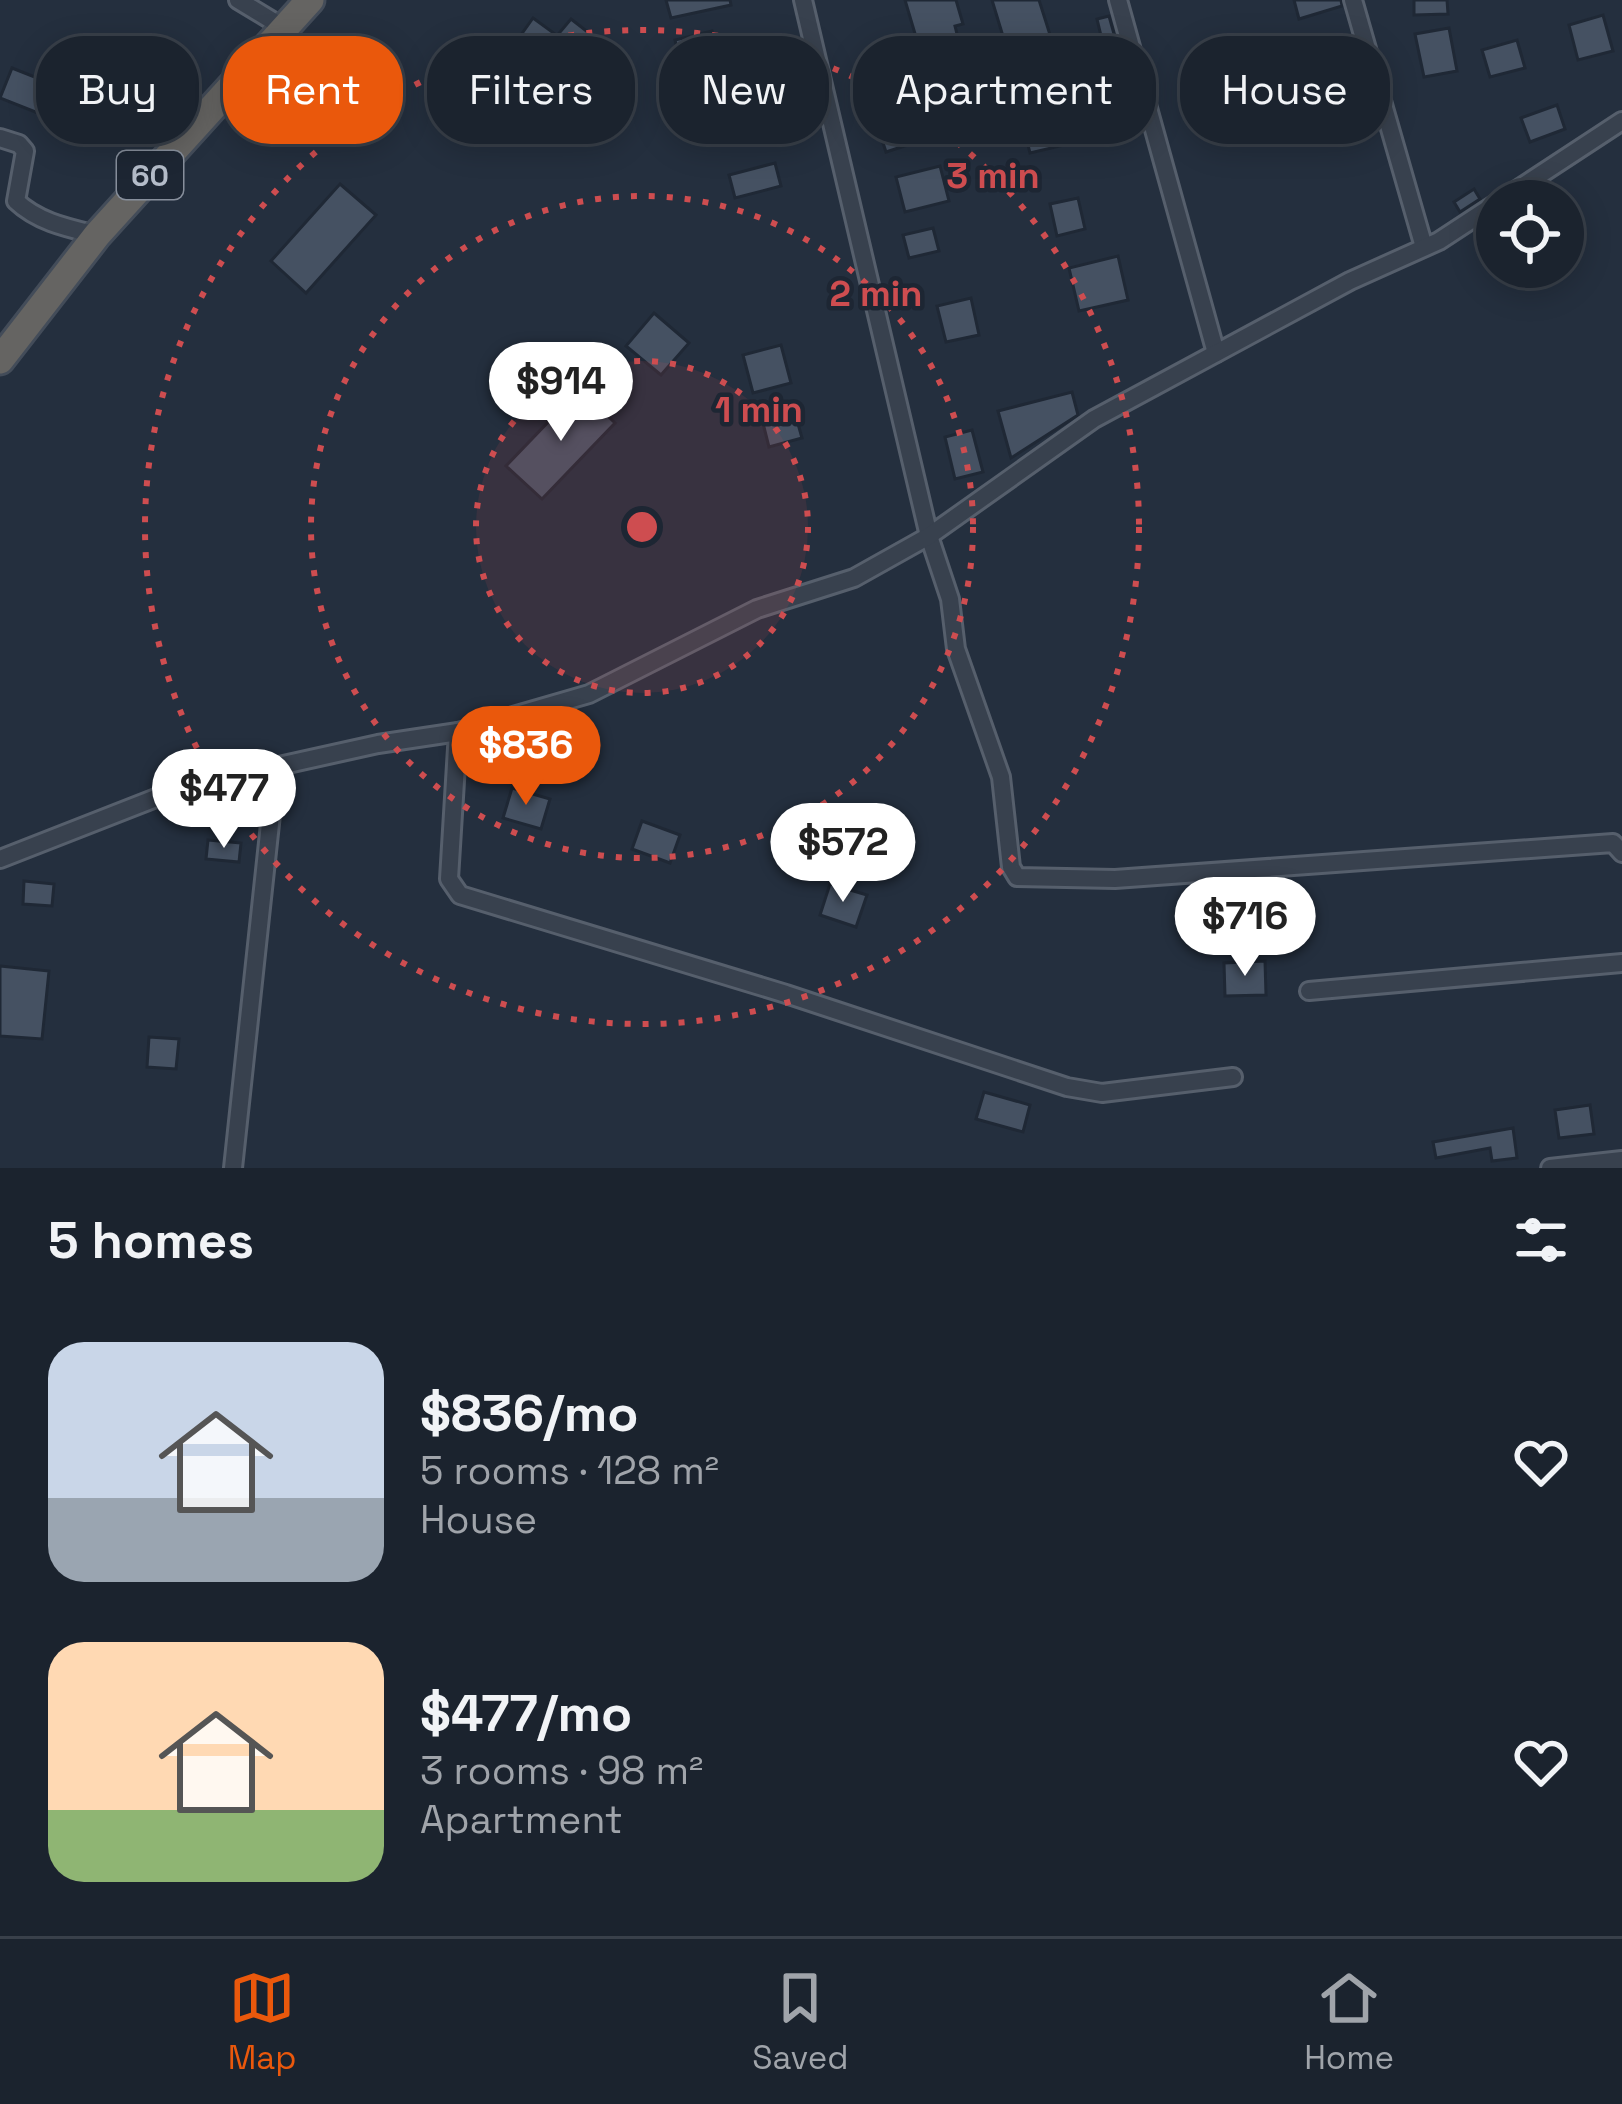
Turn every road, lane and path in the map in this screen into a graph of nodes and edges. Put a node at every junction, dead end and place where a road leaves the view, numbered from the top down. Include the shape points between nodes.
1 (238, 0) edge
2 (310, 0) edge
3 (803, 0) edge
4 (1118, 0) edge
5 (1353, 0) edge
6 (284, 28) junction
7 (1622, 122) edge
8 (0, 138) edge
9 (1532, 180) edge
10 (1476, 215) edge
11 (97, 235) junction
12 (1424, 247) junction
13 (1216, 353) junction
14 (0, 360) edge
15 (929, 536) junction
16 (458, 731) junction
17 (276, 768) junction
18 (1622, 853) edge
19 (0, 860) edge
20 (1622, 963) edge
21 (1309, 991) dead end
22 (1233, 1077) dead end
23 (1622, 1160) edge
24 (233, 1168) edge
25 (1550, 1168) edge

1 - 6 street
2 - 6 highway, 60
3 - 15 street
4 - 13 street
5 - 12 street
6 - 11 highway, 60
7 - 9 street
8 - 11 street via 25,151 16,201 58,226
10 - 12 street
11 - 14 highway, 60
12 - 13 street
13 - 15 street via 1094,419
15 - 16 street via 854,578 757,609 589,694
15 - 18 street via 956,649 1000,777 1017,877 1137,878 1612,844
16 - 17 street
16 - 22 street via 449,879 460,895 1067,1088 1102,1093
17 - 19 street via 184,787
17 - 24 street
20 - 21 street
23 - 25 street

